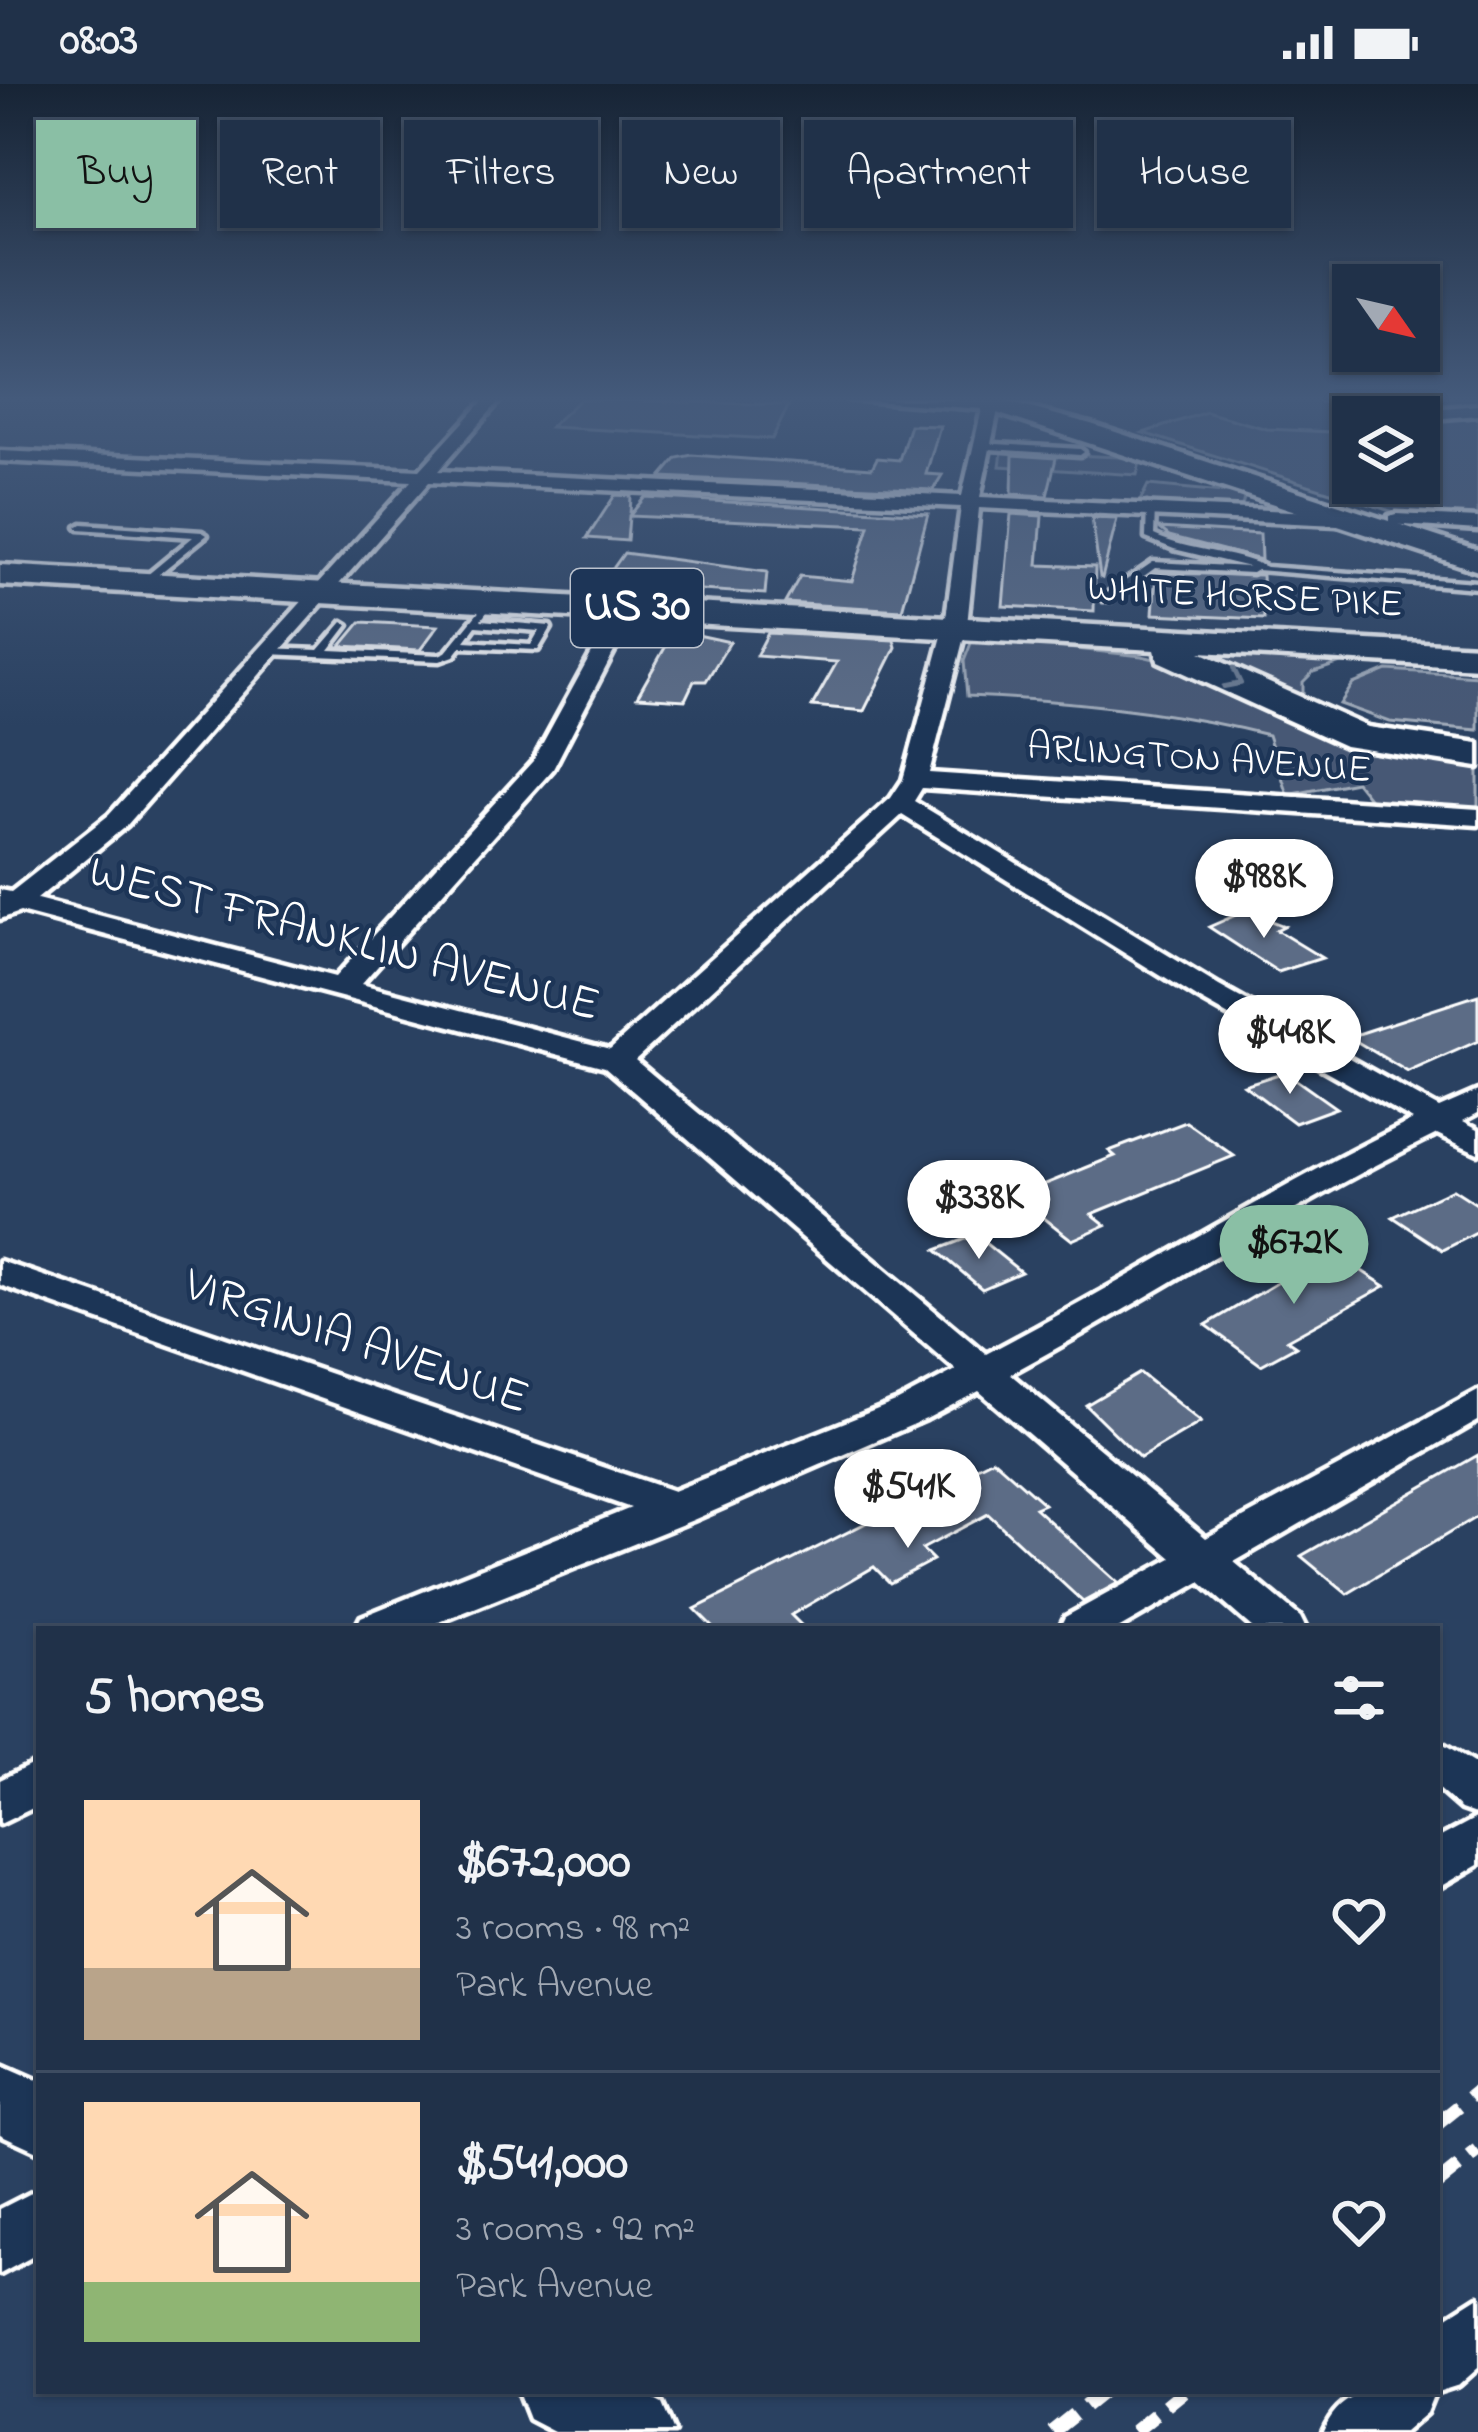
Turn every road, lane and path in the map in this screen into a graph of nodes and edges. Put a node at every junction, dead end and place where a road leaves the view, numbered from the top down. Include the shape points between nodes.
1 (393, 509) edge
2 (973, 509) edge
3 (1150, 509) edge
4 (1217, 509) edge
5 (1341, 509) edge
6 (1359, 514) junction
7 (1396, 520) junction
8 (1478, 524) edge
9 (82, 527) dead end
10 (1478, 548) edge
11 (1264, 570) junction
12 (1477, 573) edge
13 (0, 575) edge
14 (144, 583) junction
15 (318, 591) junction
16 (1107, 598) dead end
17 (627, 607) junction
18 (482, 612) junction
19 (956, 625) junction
20 (344, 626) dead end
21 (1083, 633) junction
22 (458, 644) junction
23 (266, 651) junction
24 (321, 654) junction
25 (1468, 656) edge
26 (1478, 740) edge
27 (1478, 754) edge
28 (908, 791) junction
29 (1478, 817) edge
30 (5, 905) edge
31 (339, 990) junction
32 (616, 1060) junction
33 (1478, 1101) edge
34 (1434, 1118) junction
35 (1478, 1143) edge
36 (0, 1272) edge
37 (983, 1372) junction
38 (1478, 1405) edge
39 (678, 1510) junction
40 (1202, 1560) junction
41 (385, 1626) edge
42 (1087, 1626) edge
43 (1280, 1626) edge
44 (1440, 1763) edge
45 (36, 1783) edge
46 (1478, 1795) edge
47 (0, 1804) edge
48 (1478, 1838) edge
49 (1440, 1866) edge
50 (0, 2097) edge
51 (36, 2116) edge
52 (36, 2220) edge
53 (0, 2244) edge
54 (1478, 2328) edge
55 (1440, 2360) edge
56 (562, 2394) edge
57 (1400, 2394) edge
58 (634, 2432) edge
59 (1355, 2432) edge

1 - 15 street
2 - 19 street
3 - 11 lane via 1149,536 1169,548 1234,555
4 - 6 street
5 - 6 highway
6 - 7 highway
6 - 12 highway
7 - 8 street
7 - 10 highway
9 - 14 lane via 202,535
11 - 12 lane
11 - 16 lane via 1154,565
13 - 14 highway, WHITE HORSE PIKE / US 30
14 - 15 highway, WHITE HORSE PIKE / US 30
15 - 18 highway, WHITE HORSE PIKE / US 30
15 - 23 street
17 - 18 highway, WHITE HORSE PIKE / US 30
17 - 19 highway, WHITE HORSE PIKE / US 30
17 - 31 street via 544,764
18 - 22 lane
18 - 22 lane via 546,628 534,648
19 - 21 highway, WHITE HORSE PIKE / US 30
19 - 28 street
20 - 24 lane
21 - 25 highway, WHITE HORSE PIKE / US 30
21 -> 27 highway via 1197,662 1359,738
22 - 24 lane via 429,659
23 - 24 lane
23 - 30 street via 118,820
25 - 26 highway via 1348,667 1319,680 1317,696 1370,726
28 - 29 street, ARLINGTON AVENUE
28 - 32 street
28 - 34 street via 1208,992
30 - 31 street, WEST FRANKLIN AVENUE
31 - 32 street, WEST FRANKLIN AVENUE
32 - 37 street, WEST FRANKLIN AVENUE
33 - 34 street
34 - 35 street
34 - 37 street
36 - 39 street, VIRGINIA AVENUE
37 - 39 street
37 - 40 street, WEST FRANKLIN AVENUE
38 - 40 street
39 - 41 street
40 - 42 street
40 - 43 street, WEST FRANKLIN AVENUE
44 - 46 street
45 - 47 street
48 - 49 street
50 - 51 street
52 - 53 street
54 - 55 street
56 - 58 street
57 - 59 street

